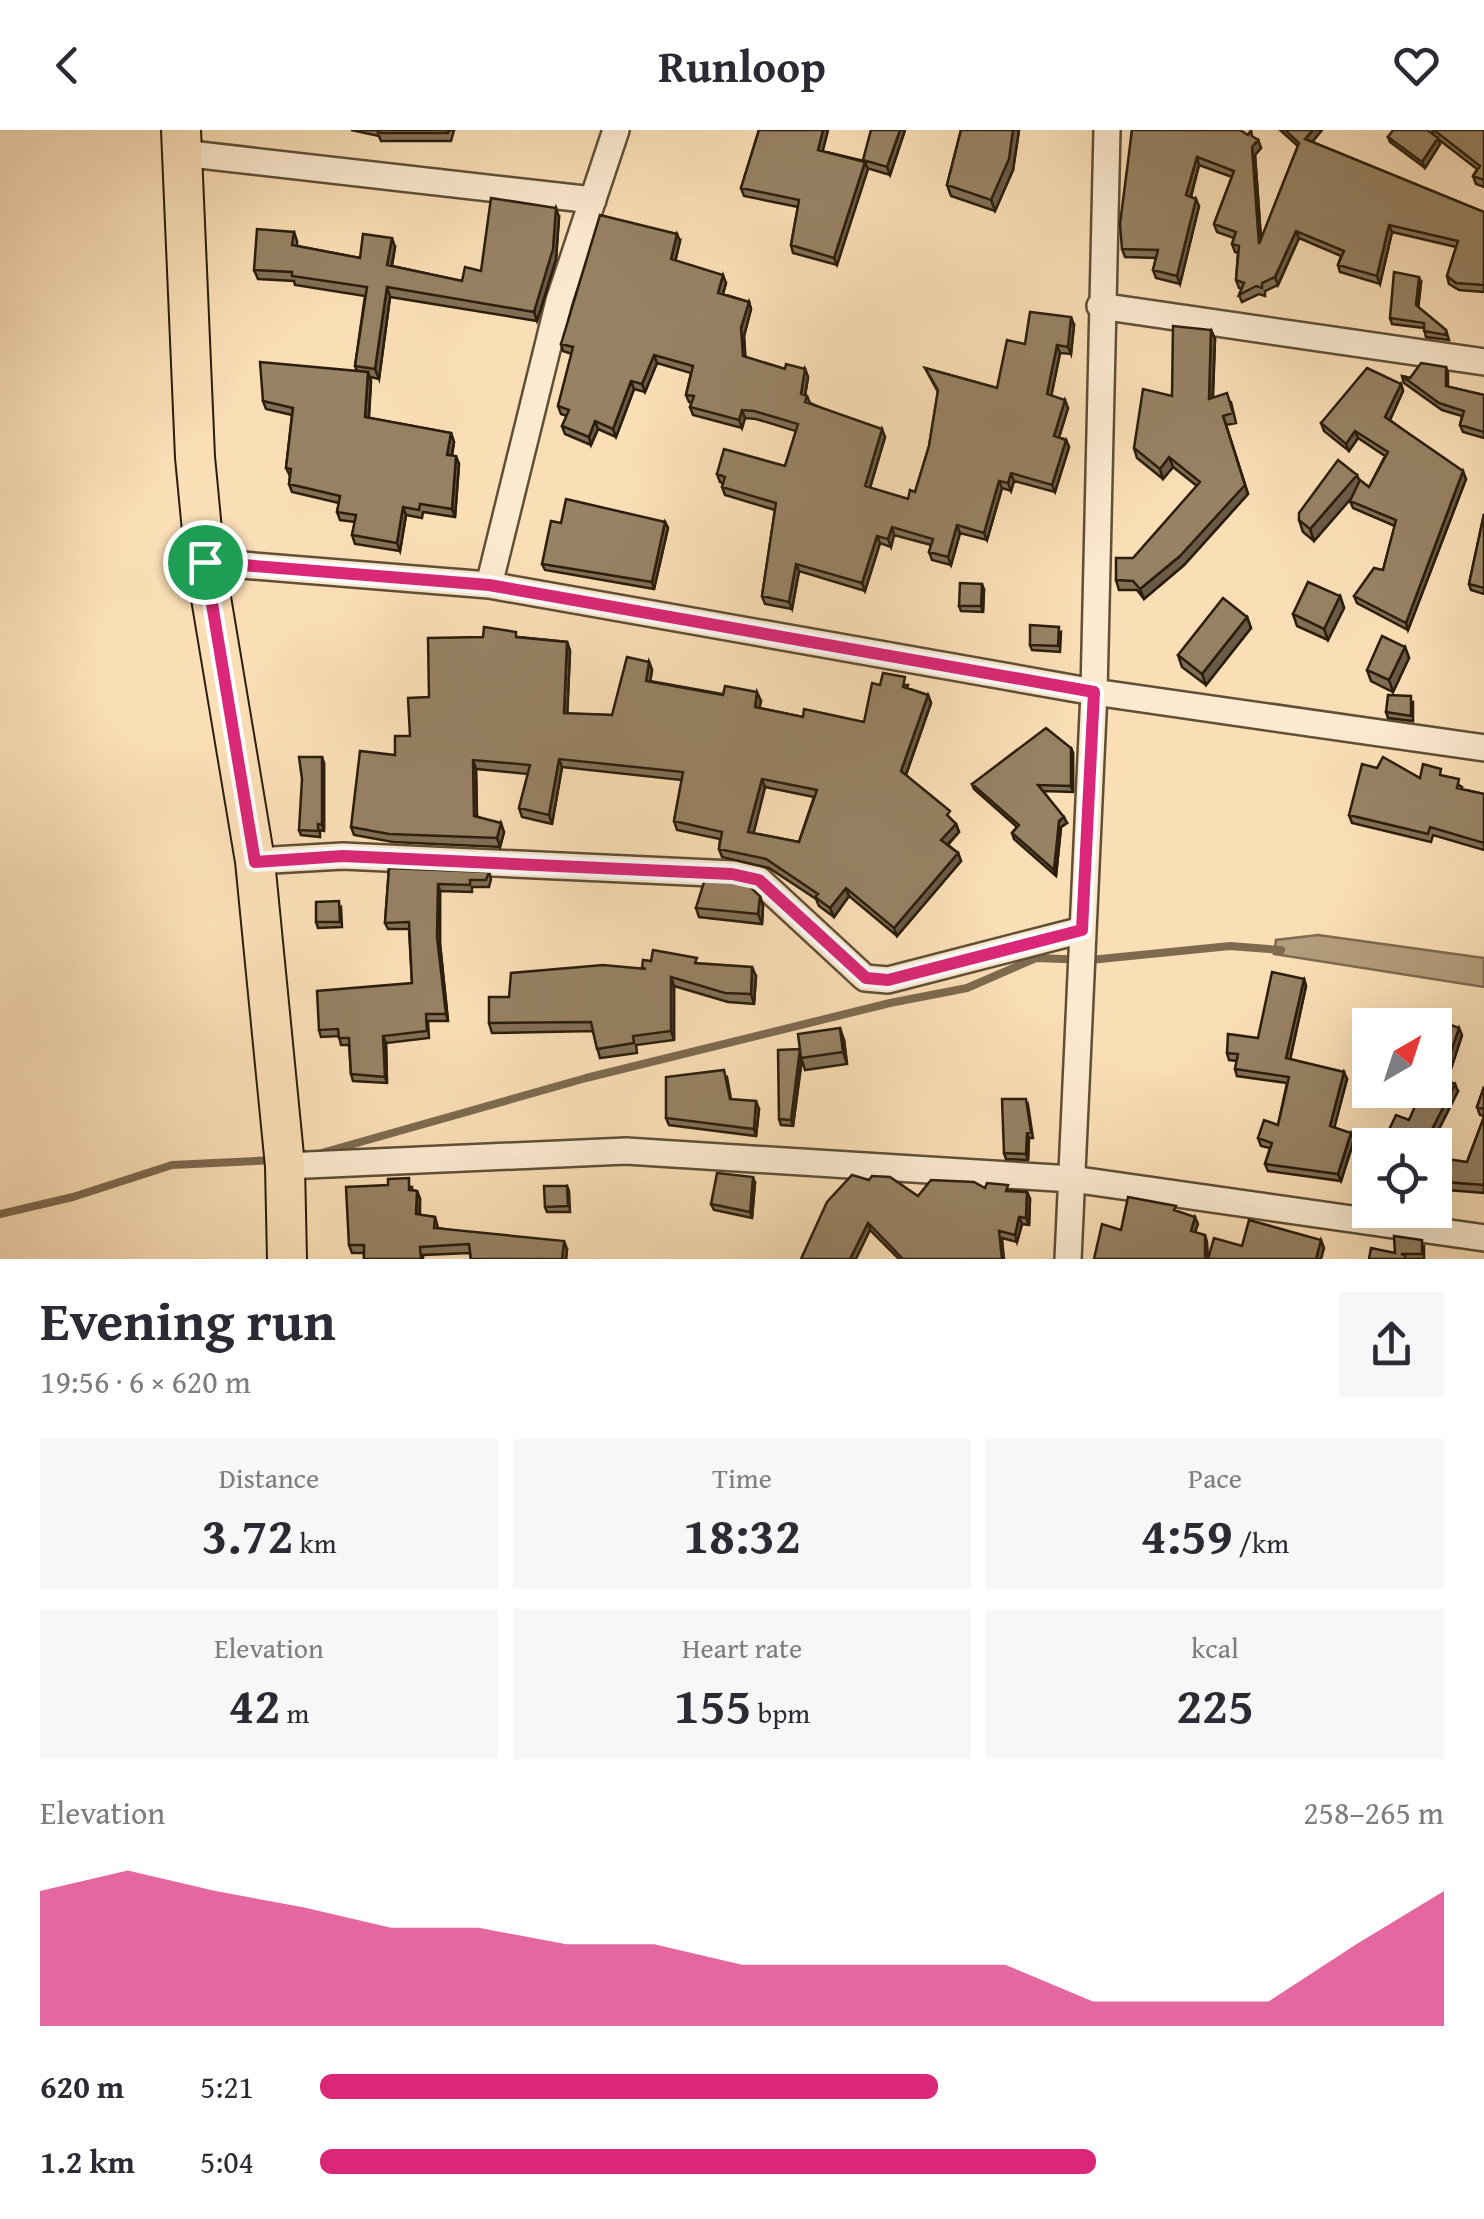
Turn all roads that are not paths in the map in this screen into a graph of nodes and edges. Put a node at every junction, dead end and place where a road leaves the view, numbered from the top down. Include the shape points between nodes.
1 (616, 130) edge
2 (1107, 130) edge
3 (181, 142) edge
4 (593, 200) junction
5 (1100, 306) junction
6 (1484, 362) edge
7 (205, 562) junction
8 (489, 585) junction
9 (1094, 692) junction
10 (1483, 745) edge
11 (255, 862) junction
12 (1082, 930) junction
13 (285, 1166) junction
14 (1072, 1180) junction
15 (1484, 1238) edge
16 (286, 1259) edge
17 (1068, 1259) edge

1 - 4 street
2 - 5 street
3 - 4 street
3 - 7 main road
4 - 8 street via 559,302
5 - 6 street
5 - 9 street
7 - 8 street
7 - 11 main road
8 - 9 street
9 - 10 street
9 - 12 street
11 - 12 street via 343,856 732,874 759,880 847,965 876,979
11 - 13 main road
12 - 14 street
13 - 14 street via 626,1151
13 - 16 main road
14 - 15 street
14 - 17 street

